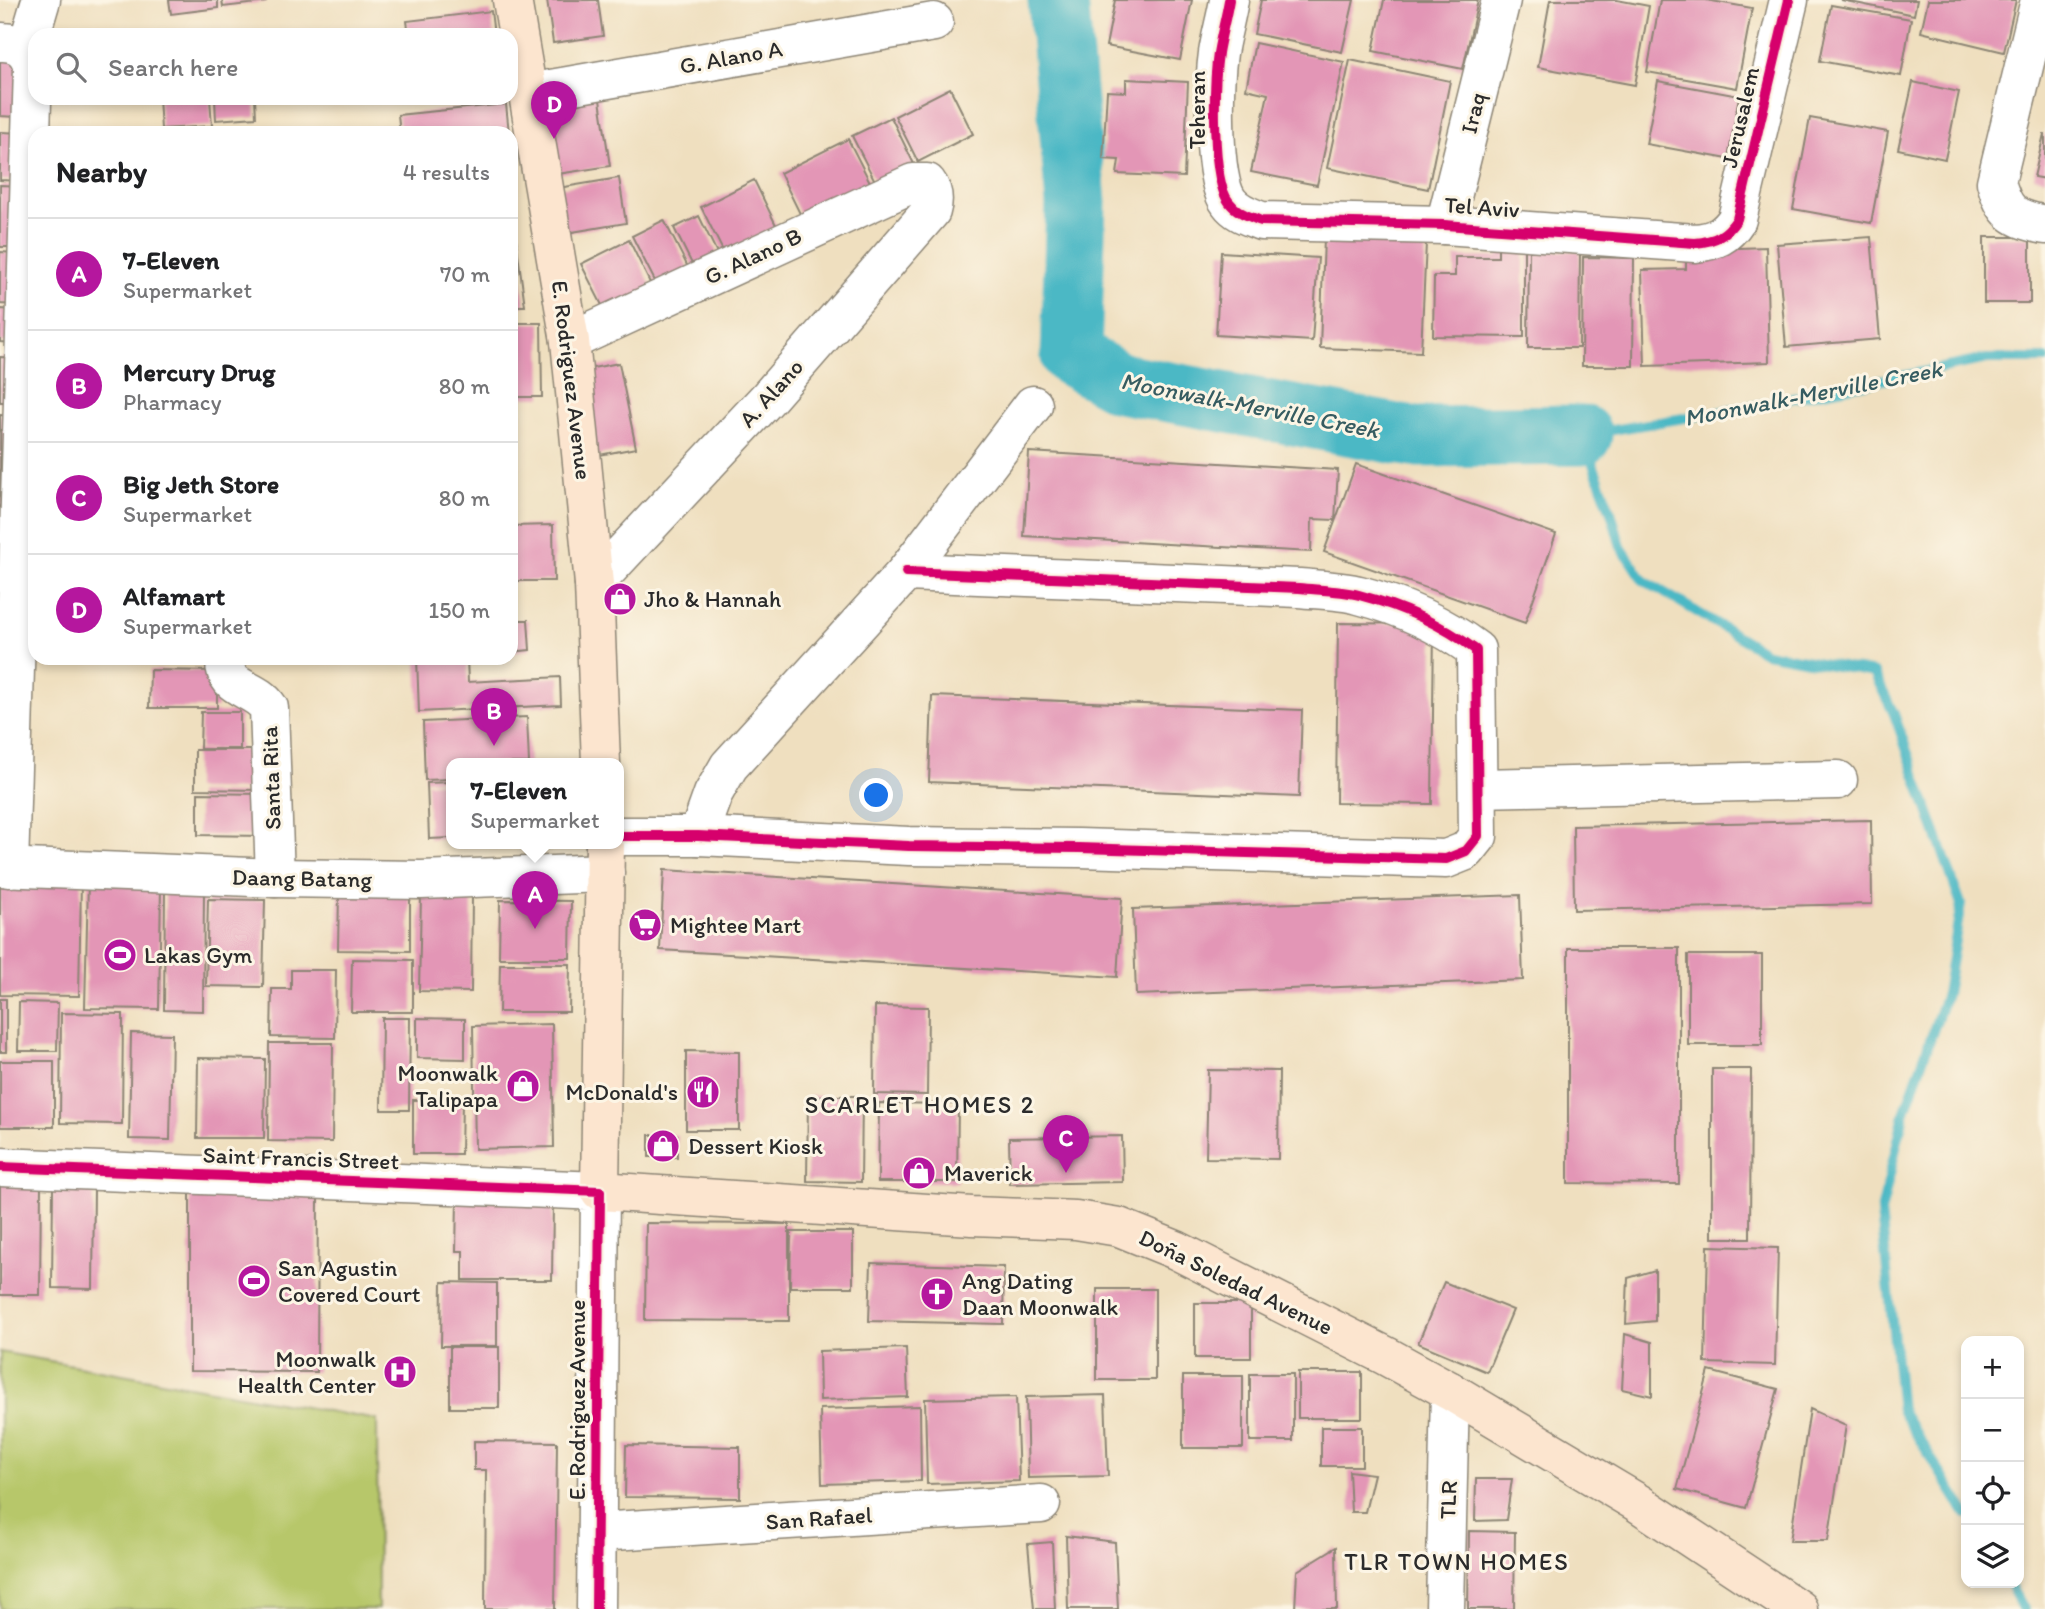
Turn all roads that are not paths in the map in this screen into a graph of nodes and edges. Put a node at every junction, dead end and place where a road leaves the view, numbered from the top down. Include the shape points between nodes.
1 (41, 0) edge
2 (512, 0) edge
3 (1229, 0) edge
4 (1501, 0) edge
5 (1789, 0) edge
6 (2040, 0) edge
7 (934, 22) dead end
8 (517, 28) edge
9 (518, 35) edge
10 (13, 46) edge
11 (28, 57) edge
12 (528, 93) junction
13 (32, 105) edge
14 (31, 126) edge
15 (933, 193) joint
16 (28, 211) edge
17 (1241, 213) joint
18 (2033, 222) edge
19 (1445, 225) junction
20 (1721, 237) joint
21 (570, 341) junction
22 (1033, 405) dead end
23 (906, 572) junction
24 (594, 583) junction
25 (224, 665) edge
26 (601, 758) edge
27 (1838, 780) dead end
28 (1479, 788) junction
29 (624, 835) edge
30 (698, 836) junction
31 (605, 858) edge
32 (5, 868) edge
33 (275, 878) junction
34 (0, 1167) edge
35 (600, 1191) junction
36 (1450, 1391) junction
37 (1041, 1504) dead end
38 (597, 1532) junction
39 (596, 1609) edge
40 (1445, 1609) edge
41 (1798, 1609) edge

1 - 10 street
2 - 8 main road, E. Rodriguez Avenue
3 - 17 street, Teheran via 1218,55 1216,134 1219,175 1227,201
4 - 19 street, Iraq
5 - 20 street, Jerusalem via 1737,219
6 - 18 street via 1996,182 2002,204
7 - 12 street, G. Alano A
9 - 12 main road, E. Rodriguez Avenue
10 - 11 street
12 - 21 main road, E. Rodriguez Avenue
13 - 14 street
15 - 21 street, G. Alano B via 927,183 913,183
15 - 24 street, A. Alano via 931,211 769,397
16 - 32 street
17 - 19 street, Tel Aviv via 1261,221
19 - 20 street, Tel Aviv via 1695,243
21 - 24 main road, E. Rodriguez Avenue
22 - 23 street
23 - 28 street via 1299,588 1357,595 1422,616 1476,650
23 - 30 street via 729,766
24 - 26 main road, E. Rodriguez Avenue
25 - 33 street, Santa Rita via 230,681 269,708
27 - 28 street
28 - 30 street via 1478,835 1466,850 1446,859 909,846
29 - 30 street
31 - 33 street, Daang Batang via 421,880
31 - 35 main road, E. Rodriguez Avenue
32 - 33 street, Daang Batang
34 - 35 street, Saint Francis Street
35 - 36 main road, Doña Soledad Avenue via 1098,1222 1176,1250
35 - 38 street, E. Rodriguez Avenue
36 - 40 street, TLR
36 - 41 main road, Doña Soledad Avenue via 1638,1503
37 - 38 street, San Rafael
38 - 39 street, E. Rodriguez Avenue

